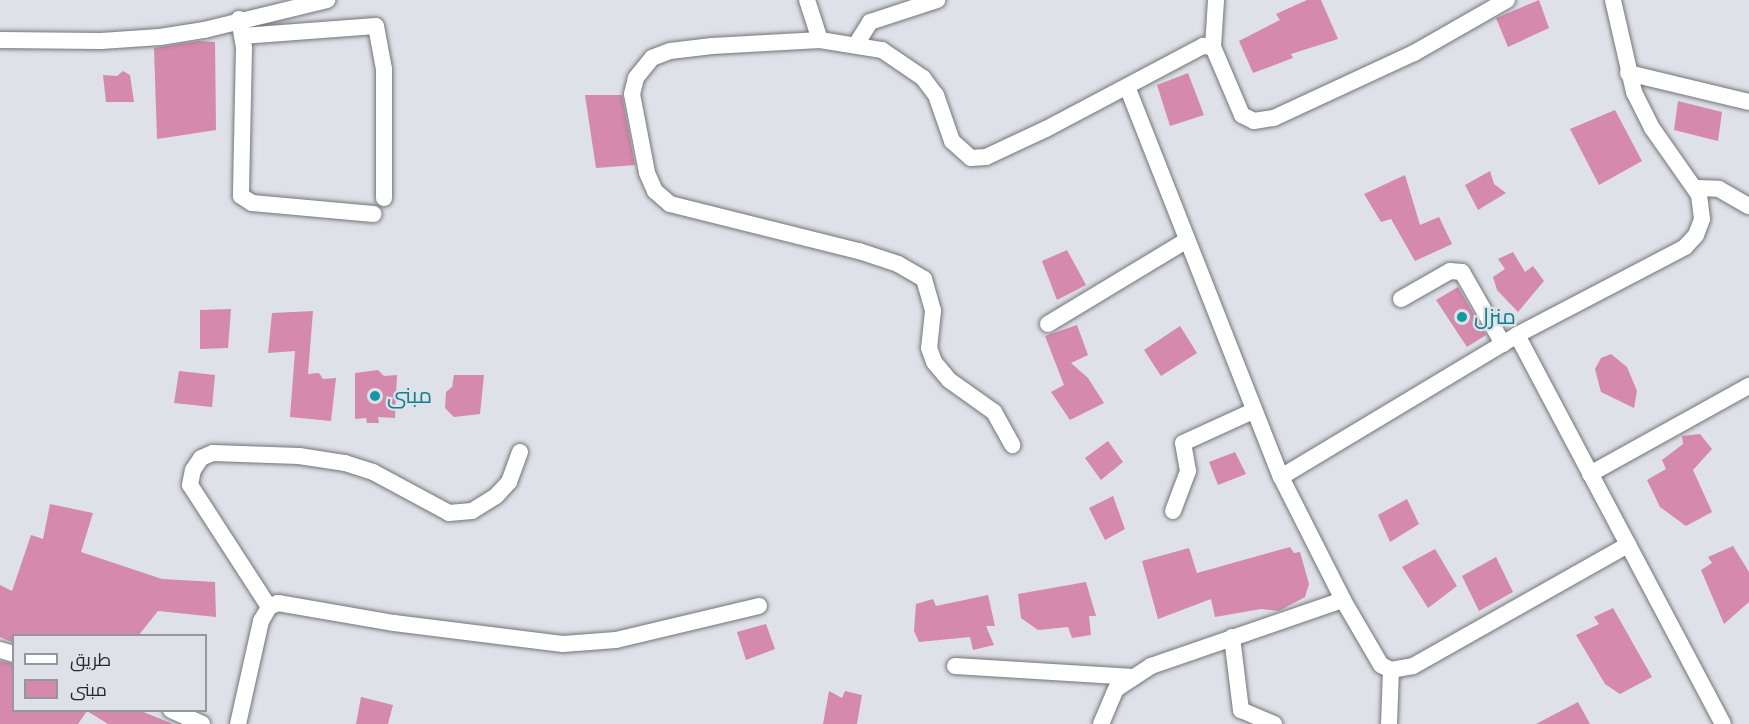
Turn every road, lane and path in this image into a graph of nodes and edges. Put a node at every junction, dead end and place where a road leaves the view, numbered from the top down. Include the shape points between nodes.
1 (327, 0) edge
2 (807, 0) edge
3 (937, 0) edge
4 (1216, 0) edge
5 (1507, 0) edge
6 (1613, 0) edge
7 (240, 27) junction
8 (0, 40) edge
9 (820, 40) junction
10 (856, 43) junction
11 (1213, 47) junction
12 (1628, 73) junction
13 (1128, 89) junction
14 (1749, 102) edge
15 (1696, 188) junction
16 (384, 198) dead end
17 (1749, 206) edge
18 (374, 214) dead end
19 (1187, 240) junction
20 (1401, 299) dead end
21 (1048, 324) dead end
22 (1510, 339) junction
23 (1749, 386) edge
24 (1253, 411) junction
25 (1012, 445) dead end
26 (520, 452) dead end
27 (1590, 474) junction
28 (1281, 477) junction
29 (1173, 511) dead end
30 (1628, 545) junction
31 (1343, 600) junction
32 (759, 606) dead end
33 (269, 607) junction
34 (1232, 637) junction
35 (955, 666) dead end
36 (1391, 670) junction
37 (1134, 677) junction
38 (173, 712) edge
39 (202, 724) edge
40 (238, 724) edge
41 (1101, 724) edge
42 (1274, 724) edge
43 (1389, 724) edge
44 (1723, 724) edge

1 - 7 street
2 - 9 street
3 - 10 street via 870,22
4 - 11 street
5 - 11 street via 1414,53 1274,118 1254,121 1242,115
6 - 12 street
7 - 8 street via 101,41
7 - 16 street via 376,26 384,69
7 - 18 street via 241,196 252,203
9 - 10 street
9 - 25 street via 691,49 652,58 636,78 632,94 647,173 656,191 670,204 859,251 898,264 924,279 933,311 929,348 934,362 949,380 994,412
10 - 13 street via 882,50 923,78 936,95 952,141 971,158 986,157
11 - 13 street via 1203,46
12 - 14 street
12 - 15 street via 1652,128
13 - 19 street
15 - 17 street via 1719,189
15 - 22 street via 1702,203 1702,219 1696,235 1685,247
19 - 21 street
19 - 24 street
20 - 22 street via 1450,271 1462,272
22 - 27 street
22 - 28 street
23 - 27 street
24 - 28 street
24 - 29 street via 1183,442 1188,471
26 - 33 street via 509,482 496,496 472,511 449,513 373,472 345,463 299,456 213,453 201,458 190,485
27 - 30 street
28 - 31 street
30 - 36 street via 1413,666
30 - 44 street
31 - 34 street
31 - 36 street via 1373,657
32 - 33 street via 616,640 563,644 394,623 278,603
33 - 40 street via 261,621
34 - 37 street via 1171,657
34 - 42 street via 1241,710
35 - 37 street
36 - 43 street
37 - 41 street via 1116,689
38 - 39 street

